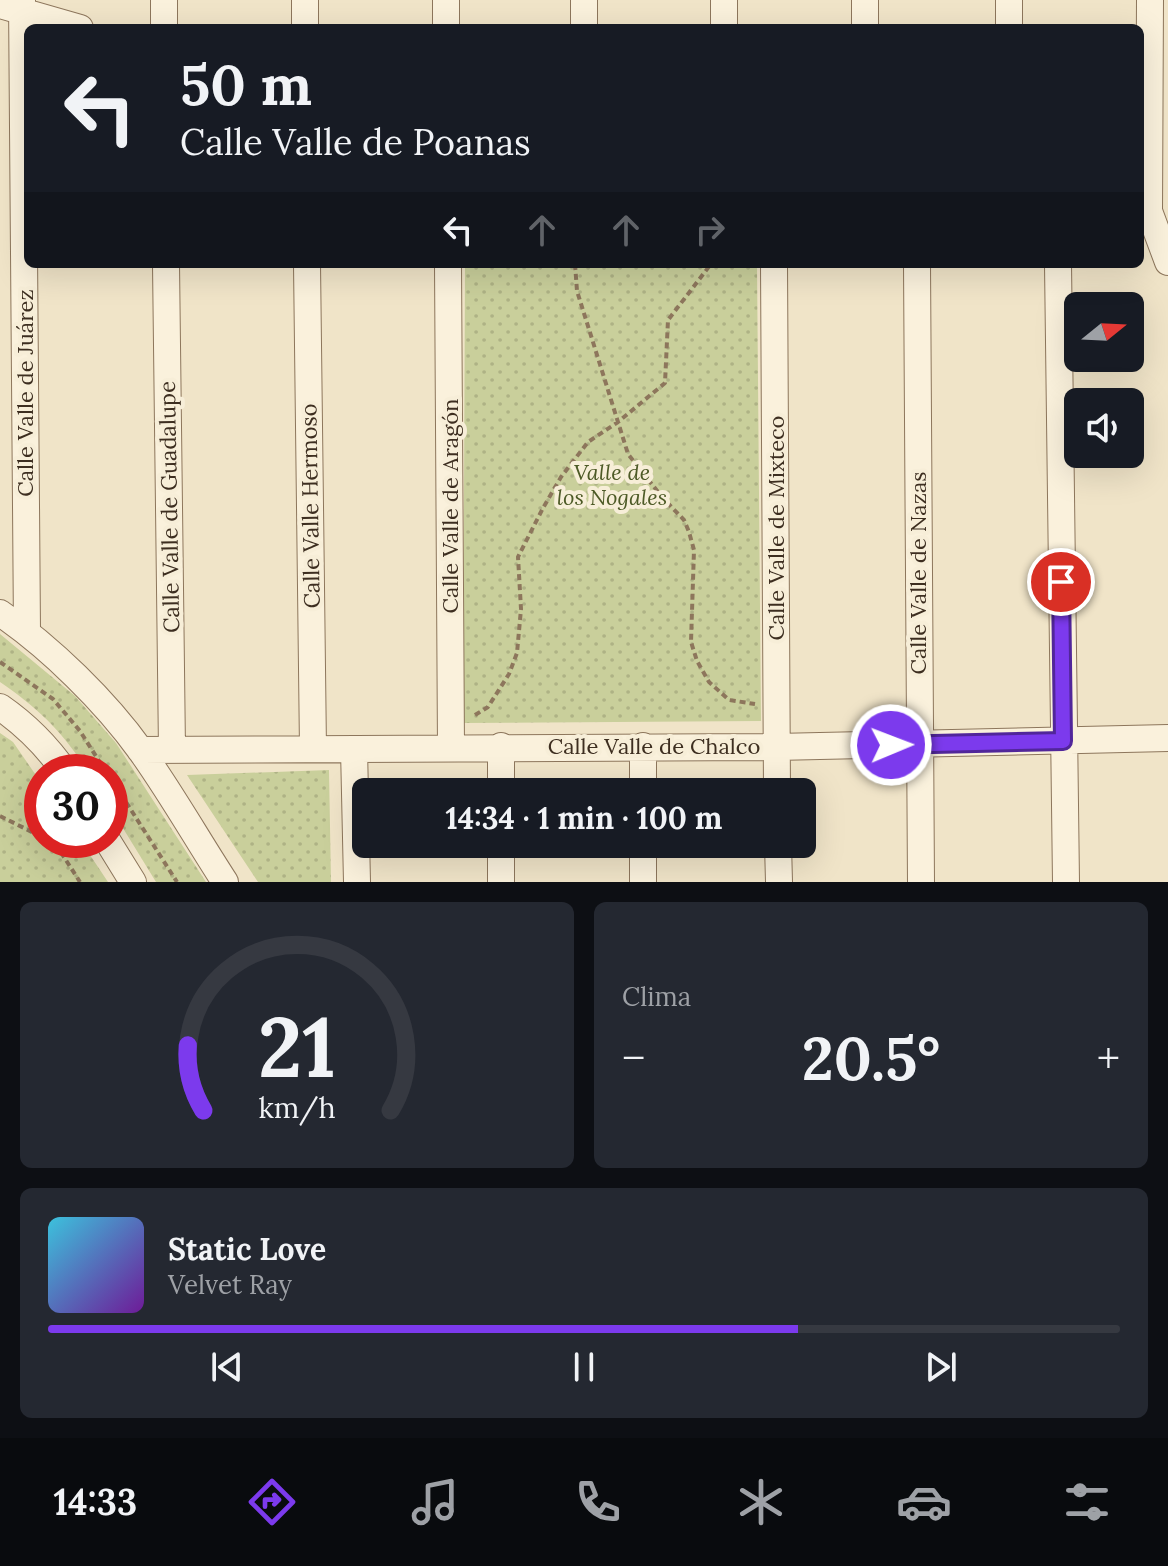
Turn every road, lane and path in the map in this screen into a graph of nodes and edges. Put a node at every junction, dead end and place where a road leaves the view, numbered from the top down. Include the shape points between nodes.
1 (164, 0) edge
2 (305, 0) edge
3 (446, 0) edge
4 (584, 0) edge
5 (724, 0) edge
6 (865, 0) edge
7 (1009, 0) edge
8 (1150, 0) edge
9 (15, 5) edge
10 (69, 24) edge
11 (164, 24) edge
12 (305, 24) edge
13 (446, 24) edge
14 (584, 24) edge
15 (724, 24) edge
16 (865, 24) edge
17 (1009, 24) edge
18 (1155, 211) edge
19 (1168, 262) edge
20 (166, 268) edge
21 (307, 268) edge
22 (448, 268) edge
23 (575, 268) edge
24 (708, 268) edge
25 (774, 268) edge
26 (917, 268) edge
27 (1058, 268) edge
28 (618, 422) junction
29 (0, 613) edge
30 (27, 631) junction
31 (0, 662) edge
32 (761, 704) dead end
33 (0, 707) edge
34 (463, 723) dead end
35 (1168, 738) edge
36 (1063, 741) junction
37 (919, 744) junction
38 (501, 746) junction
39 (643, 746) junction
40 (776, 747) junction
41 (451, 748) junction
42 (313, 749) junction
43 (354, 749) junction
44 (140, 750) junction
45 (172, 750) junction
46 (51, 754) edge
47 (95, 754) edge
48 (501, 778) edge
49 (643, 778) edge
50 (777, 778) edge
51 (128, 805) edge
52 (0, 816) edge
53 (24, 829) edge
54 (65, 858) edge
55 (118, 858) edge
56 (501, 858) edge
57 (643, 858) edge
58 (778, 858) edge
59 (80, 882) edge
60 (133, 882) edge
61 (177, 882) edge
62 (225, 882) edge
63 (357, 882) edge
64 (501, 882) edge
65 (643, 882) edge
66 (779, 882) edge
67 (921, 882) edge
68 (1066, 882) edge

1 - 11 street
2 - 12 street
3 - 13 street
4 - 14 street
5 - 15 street
6 - 16 street
7 - 17 street
8 - 18 street
9 - 10 street
9 - 30 street, Calle Valle de Juárez
18 - 19 street
20 - 45 street, Calle Valle de Guadalupe
21 - 42 street, Calle Valle Hermoso
22 - 41 street, Calle Valle de Aragón
23 - 28 path via 577,291
24 - 28 path via 668,320 665,383
25 - 40 street, Calle Valle de Mixteco
26 - 37 street, Calle Valle de Nazas
27 - 36 street
28 - 32 path via 628,454 689,532 694,550 691,642 697,661 709,682 729,700
28 - 34 path via 588,442 543,508 518,557 517,653 488,707
29 - 30 street
30 - 44 street via 85,686
31 - 47 path via 53,699
33 - 46 street
35 - 36 street, Calle Valle de Chalco
36 - 37 street, Calle Valle de Chalco
36 - 68 street
37 - 40 street, Calle Valle de Chalco
37 - 67 street, Calle Valle de Nazas
38 - 39 street, Calle Valle de Chalco
38 - 41 street, Calle Valle de Chalco
38 - 48 street
39 - 40 street, Calle Valle de Chalco
39 - 49 street
40 - 50 street, Calle Valle de Mixteco
41 - 43 street, Calle Valle de Chalco
42 - 43 street, Calle Valle de Chalco
42 - 45 street, Calle Valle de Chalco
43 - 63 street
44 - 45 street, Calle Valle de Chalco
44 - 62 street
51 - 61 path
52 - 53 path
54 - 59 path
55 - 60 street
56 - 64 street
57 - 65 street
58 - 66 street

